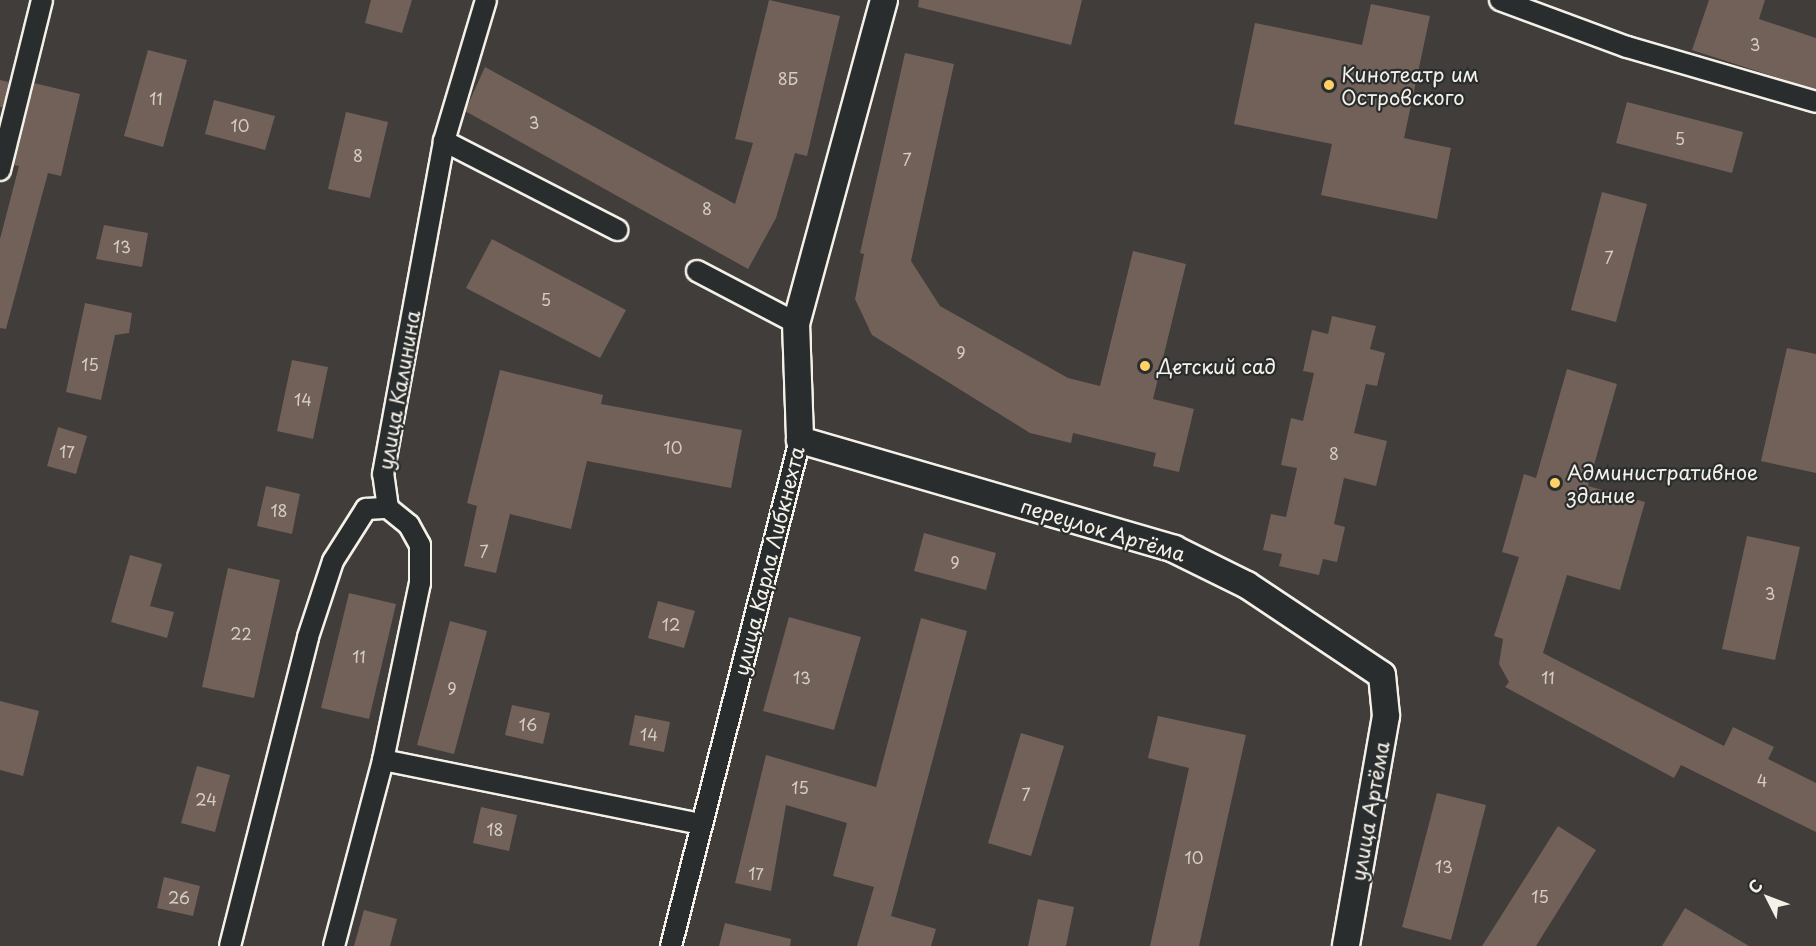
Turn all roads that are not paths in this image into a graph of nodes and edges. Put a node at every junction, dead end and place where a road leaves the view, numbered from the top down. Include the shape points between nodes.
1 (42, 0) edge
2 (486, 0) edge
3 (884, 0) edge
4 (1500, 0) edge
5 (1816, 102) edge
6 (444, 141) junction
7 (0, 170) edge
8 (617, 231) dead end
9 (697, 271) dead end
10 (796, 323) junction
11 (800, 440) junction
12 (388, 508) junction
13 (1382, 675) joint
14 (383, 760) junction
15 (702, 824) junction
16 (230, 946) edge
17 (334, 946) edge
18 (671, 946) edge
19 (1346, 946) edge

1 - 7 street
2 - 6 street, улица Калинина
3 - 10 street, улица Карла Либкнехта
4 - 5 street via 1627,47
6 - 8 street
6 - 12 street, улица Калинина via 383,474
9 - 10 street
10 - 11 street, улица Карла Либкнехта
11 - 13 street, переулок Артёма via 1183,553 1246,585
11 - 15 street, улица Карла Либкнехта
12 - 14 street via 409,525 420,544 422,563
12 - 16 street via 366,509 333,561 308,637
13 - 19 street, улица Артёма via 1386,716
14 - 15 street
14 - 17 street
15 - 18 street, улица Карла Либкнехта

